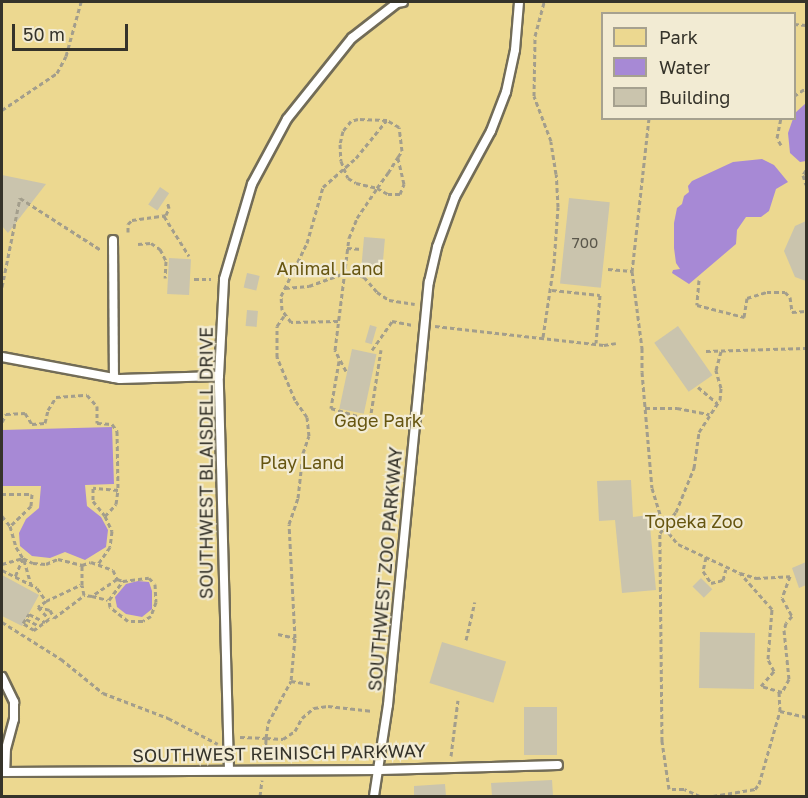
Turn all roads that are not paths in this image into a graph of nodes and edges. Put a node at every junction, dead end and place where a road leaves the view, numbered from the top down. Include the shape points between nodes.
1 (403, 2) edge
2 (519, 2) edge
3 (113, 240) dead end
4 (2, 357) edge
5 (219, 376) junction
6 (114, 378) junction
7 (2, 677) edge
8 (4, 747) edge
9 (558, 765) dead end
10 (229, 770) junction
11 (380, 770) junction
12 (3, 772) edge
13 (375, 796) edge

1 - 5 lane, SOUTHWEST BLAISDELL DRIVE via 352,38 287,119 252,184 224,279
2 - 11 lane, SOUTHWEST ZOO PARKWAY via 516,50 506,92 442,230 426,306
3 - 6 lane
4 - 6 lane
5 - 6 lane
5 - 10 lane, SOUTHWEST BLAISDELL DRIVE
7 - 8 lane via 14,702 14,719
8 - 12 lane
9 - 11 lane, SOUTHWEST REINISCH PARKWAY
10 - 11 lane, SOUTHWEST REINISCH PARKWAY
10 - 12 lane, SOUTHWEST REINISCH PARKWAY
11 - 13 lane, SOUTHWEST ZOO PARKWAY

